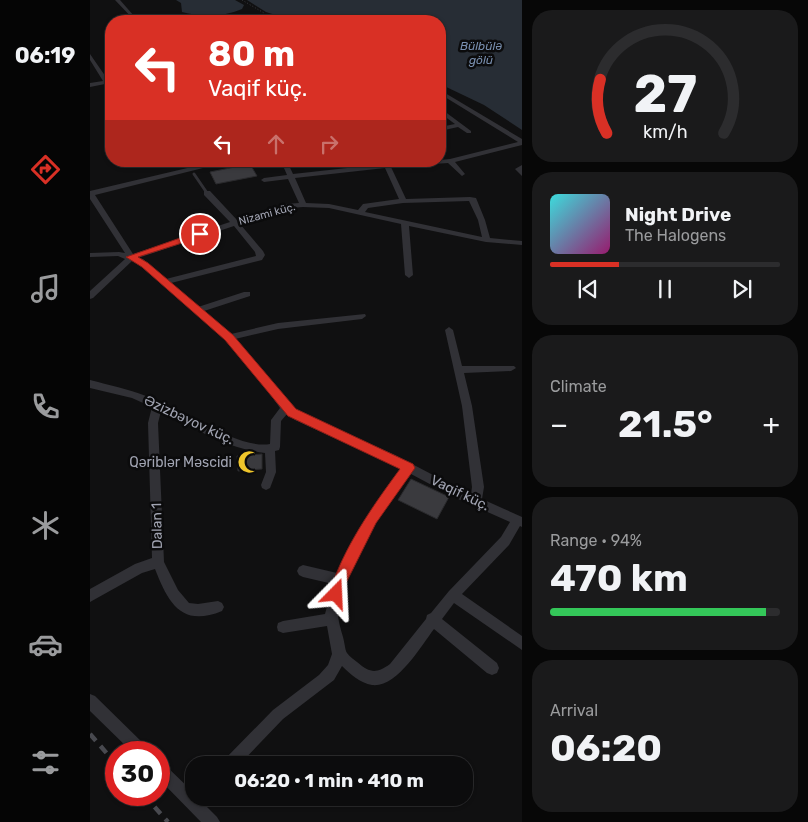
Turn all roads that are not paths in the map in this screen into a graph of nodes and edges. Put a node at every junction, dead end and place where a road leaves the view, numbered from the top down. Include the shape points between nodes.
1 (117, 0) edge
2 (132, 15) edge
3 (90, 56) edge
4 (105, 76) edge
5 (105, 82) edge
6 (90, 85) edge
7 (446, 96) edge
8 (446, 115) edge
9 (459, 125) junction
10 (446, 128) edge
11 (469, 132) dead end
12 (522, 143) edge
13 (446, 160) edge
14 (450, 160) junction
15 (183, 167) edge
16 (200, 167) edge
17 (287, 167) edge
18 (358, 167) edge
19 (387, 167) edge
20 (522, 167) edge
21 (186, 170) junction
22 (194, 174) dead end
23 (462, 174) dead end
24 (522, 174) edge
25 (291, 177) junction
26 (264, 180) dead end
27 (207, 193) joint
28 (90, 194) edge
29 (403, 201) junction
30 (303, 205) junction
31 (359, 213) junction
32 (235, 223) junction
33 (405, 224) junction
34 (486, 240) junction
35 (522, 243) edge
36 (90, 255) edge
37 (131, 257) junction
38 (409, 275) dead end
39 (165, 282) junction
40 (247, 294) dead end
41 (90, 296) edge
42 (198, 310) junction
43 (362, 316) dead end
44 (449, 330) dead end
45 (229, 338) junction
46 (511, 368) dead end
47 (458, 370) junction
48 (90, 384) edge
49 (158, 405) junction
50 (286, 408) junction
51 (270, 449) junction
52 (409, 468) junction
53 (266, 485) dead end
54 (476, 502) junction
55 (519, 521) edge
56 (158, 562) junction
57 (303, 571) dead end
58 (340, 580) junction
59 (453, 595) junction
60 (90, 596) edge
61 (218, 607) dead end
62 (331, 619) junction
63 (432, 619) junction
64 (283, 627) dead end
65 (522, 644) edge
66 (339, 655) junction
67 (492, 668) dead end
68 (90, 700) edge
69 (131, 741) edge
70 (238, 756) edge
71 (170, 778) edge
72 (185, 790) edge
73 (201, 806) edge
74 (212, 822) edge

1 - 2 street
3 - 4 street
5 - 6 street
7 - 12 street
8 - 9 street
9 - 10 street
9 - 11 street
12 - 14 street
13 - 14 street
14 - 23 street
15 - 21 street
16 - 21 street
17 - 25 street
18 - 25 street
19 - 29 street
20 - 24 street via 518,169
21 - 28 street
22 - 27 lane
25 - 26 street
25 - 30 street
27 - 32 street
28 - 37 street, Vaqif küç.
29 - 31 street via 366,206
29 - 34 street via 470,199 482,220
30 - 31 street, Nizami küç. via 329,206
30 - 32 street, Nizami küç.
31 - 33 street, Nizami küç.
32 - 37 street, Nizami küç.
32 - 39 street via 261,255 259,258
33 - 34 street, Nizami küç.
33 - 38 street
34 - 35 street, Nizami küç.
36 - 37 street
37 - 39 street, Vaqif küç.
37 - 41 street, Nizami küç.
39 - 42 street, Vaqif küç.
40 - 42 street
42 - 45 street, Vaqif küç.
43 - 45 street via 248,331
44 - 47 street
45 - 50 street, Vaqif küç.
46 - 47 street
47 - 54 street via 474,450 478,487
48 - 49 street, Əzizbəyov küç.
49 - 51 street, Əzizbəyov küç. via 213,433 252,448
49 - 56 street, Dalan 1 via 154,423
50 - 51 street via 276,420 276,442
50 - 52 street, Vaqif küç. via 298,417
51 - 53 street via 271,472
52 - 54 street, Vaqif küç.
52 - 58 street via 371,519
54 - 55 street, Vaqif küç.
55 - 59 street via 505,541
56 - 60 street via 139,568
56 - 61 street, Dalan 1 via 178,601 186,608
57 - 58 street
58 - 62 street
59 - 63 street
59 - 65 street
62 - 64 street
62 - 66 street
63 - 66 street via 395,669 384,678 362,675
63 - 67 street
66 - 70 street via 333,670 286,707
68 - 69 street
71 - 72 street
73 - 74 street

